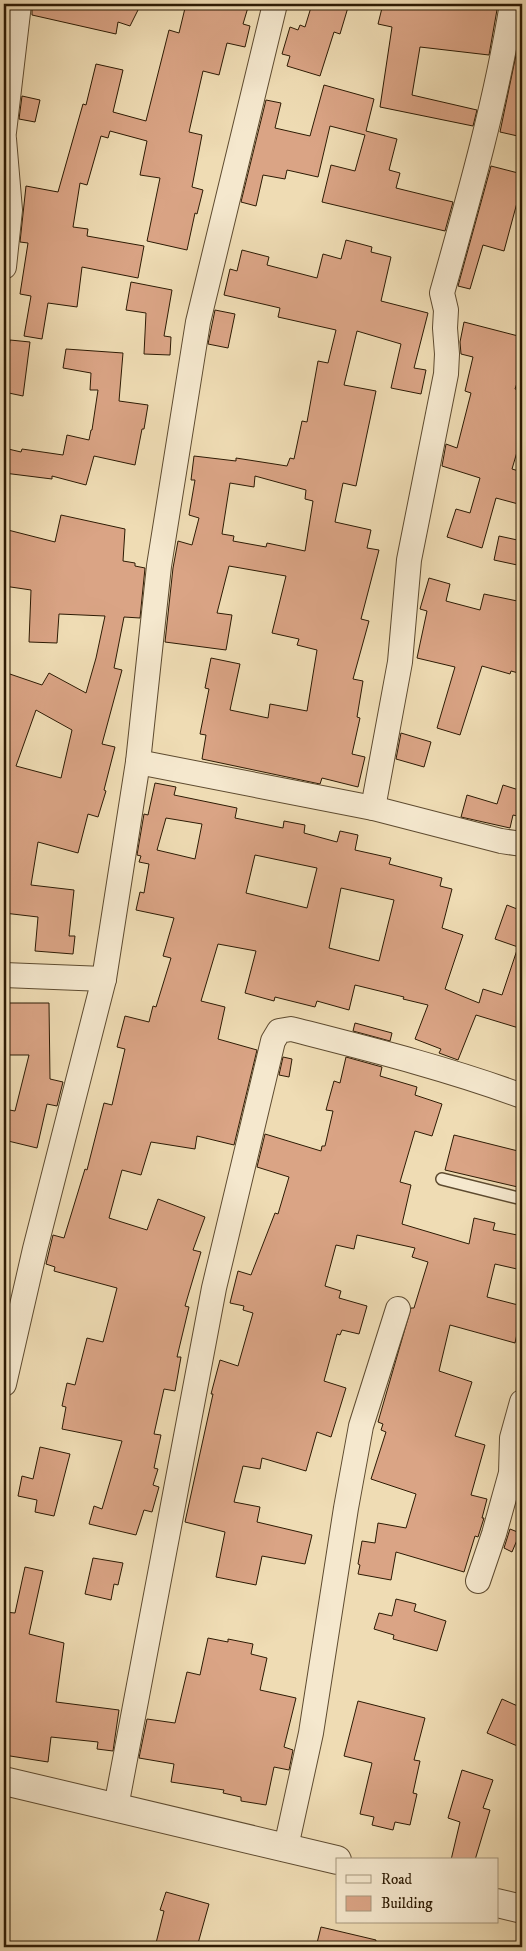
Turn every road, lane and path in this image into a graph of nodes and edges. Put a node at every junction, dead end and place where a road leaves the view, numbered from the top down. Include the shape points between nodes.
1 (19, 4) edge
2 (275, 4) edge
3 (512, 4) edge
4 (4, 132) edge
5 (4, 140) edge
6 (4, 267) edge
7 (138, 762) junction
8 (373, 808) junction
9 (522, 844) edge
10 (4, 975) edge
11 (104, 979) junction
12 (522, 1096) edge
13 (442, 1179) dead end
14 (522, 1199) edge
15 (398, 1309) dead end
16 (4, 1384) edge
17 (522, 1402) edge
18 (516, 1475) edge
19 (478, 1580) dead end
20 (4, 1781) edge
21 (116, 1807) junction
22 (286, 1847) junction
23 (336, 1860) edge
24 (498, 1903) edge
25 (522, 1910) edge

1 - 4 street
2 - 7 street via 198,322 159,566
3 - 8 street via 489,121 442,293 446,310 446,374 409,560 400,662
5 - 6 street via 10,210
7 - 8 street
7 - 11 street
8 - 9 street
10 - 11 street
11 - 16 street
12 - 21 street via 383,1052 291,1029 279,1031 273,1041 214,1288
13 - 14 lane
15 - 22 street via 361,1426 311,1733
17 - 18 street via 512,1438
18 - 19 street
20 - 21 street
21 - 22 street
22 - 23 street
24 - 25 street

